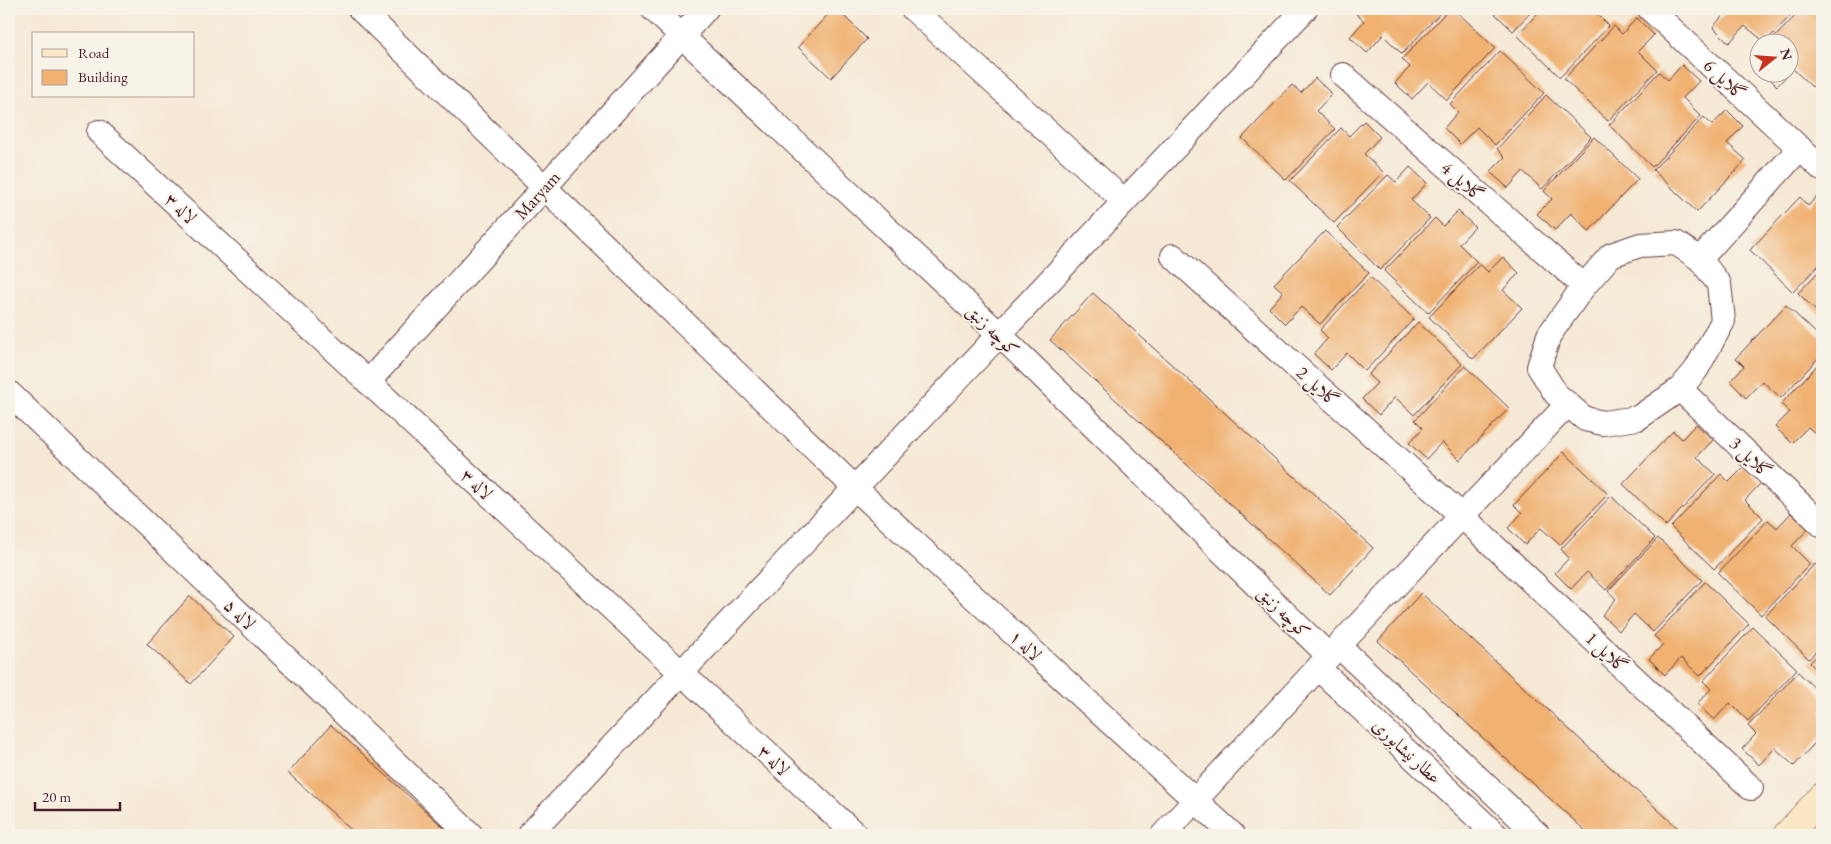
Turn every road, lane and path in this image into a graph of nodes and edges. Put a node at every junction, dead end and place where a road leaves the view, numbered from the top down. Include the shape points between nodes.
1 (360, 9) edge
2 (653, 9) edge
3 (706, 9) edge
4 (913, 9) edge
5 (1305, 9) edge
6 (1650, 9) edge
7 (682, 35) junction
8 (1343, 75) dead end
9 (99, 132) dead end
10 (1800, 148) junction
11 (1822, 169) edge
12 (544, 187) junction
13 (1124, 201) junction
14 (1173, 256) dead end
15 (1700, 258) junction
16 (1584, 286) junction
17 (999, 334) junction
18 (368, 382) junction
19 (1680, 389) junction
20 (9, 393) edge
21 (1568, 404) junction
22 (855, 488) junction
23 (1462, 516) junction
24 (1822, 525) edge
25 (1328, 657) junction
26 (681, 673) junction
27 (1751, 788) dead end
28 (1822, 797) edge
29 (1196, 802) junction
30 (471, 835) edge
31 (529, 835) edge
32 (856, 835) edge
33 (1163, 835) edge
34 (1233, 835) edge
35 (1496, 835) edge
36 (1538, 835) edge
37 (1787, 835) edge

1 - 12 street, لاله ۱
2 - 7 street, کوچه زنبق
3 - 7 street, Maryam
4 - 13 street
5 - 13 street
6 - 10 street, گلایل 6
7 - 12 street, Maryam
7 - 17 street, کوچه زنبق
8 - 16 street, گلایل 4
9 - 18 street, لاله ۳
10 - 11 street, گلایل 6
10 - 15 street
12 - 18 street, Maryam
12 - 22 street, لاله ۱
13 - 17 street
14 - 23 street, گلایل 2
15 - 16 street via 1676,243 1640,245 1611,255
15 - 19 street via 1719,284 1723,321 1696,370
16 - 21 street via 1549,335 1539,367 1556,394
17 - 22 street
17 - 25 street, کوچه زنبق
18 - 26 street, لاله ۳
19 - 21 street via 1638,418 1602,422 1584,419
19 - 24 street, گلایل 3
20 - 30 street, لاله ۵
21 - 23 street
22 - 26 street
22 - 29 street, لاله ۱
23 - 25 street
23 - 27 street, گلایل 1
25 - 29 street
25 - 35 street, عطار نیشابوری
25 - 36 street
26 - 31 street
26 - 32 street, لاله ۳
28 - 37 street
29 - 33 street
29 - 34 street, لاله ۱

